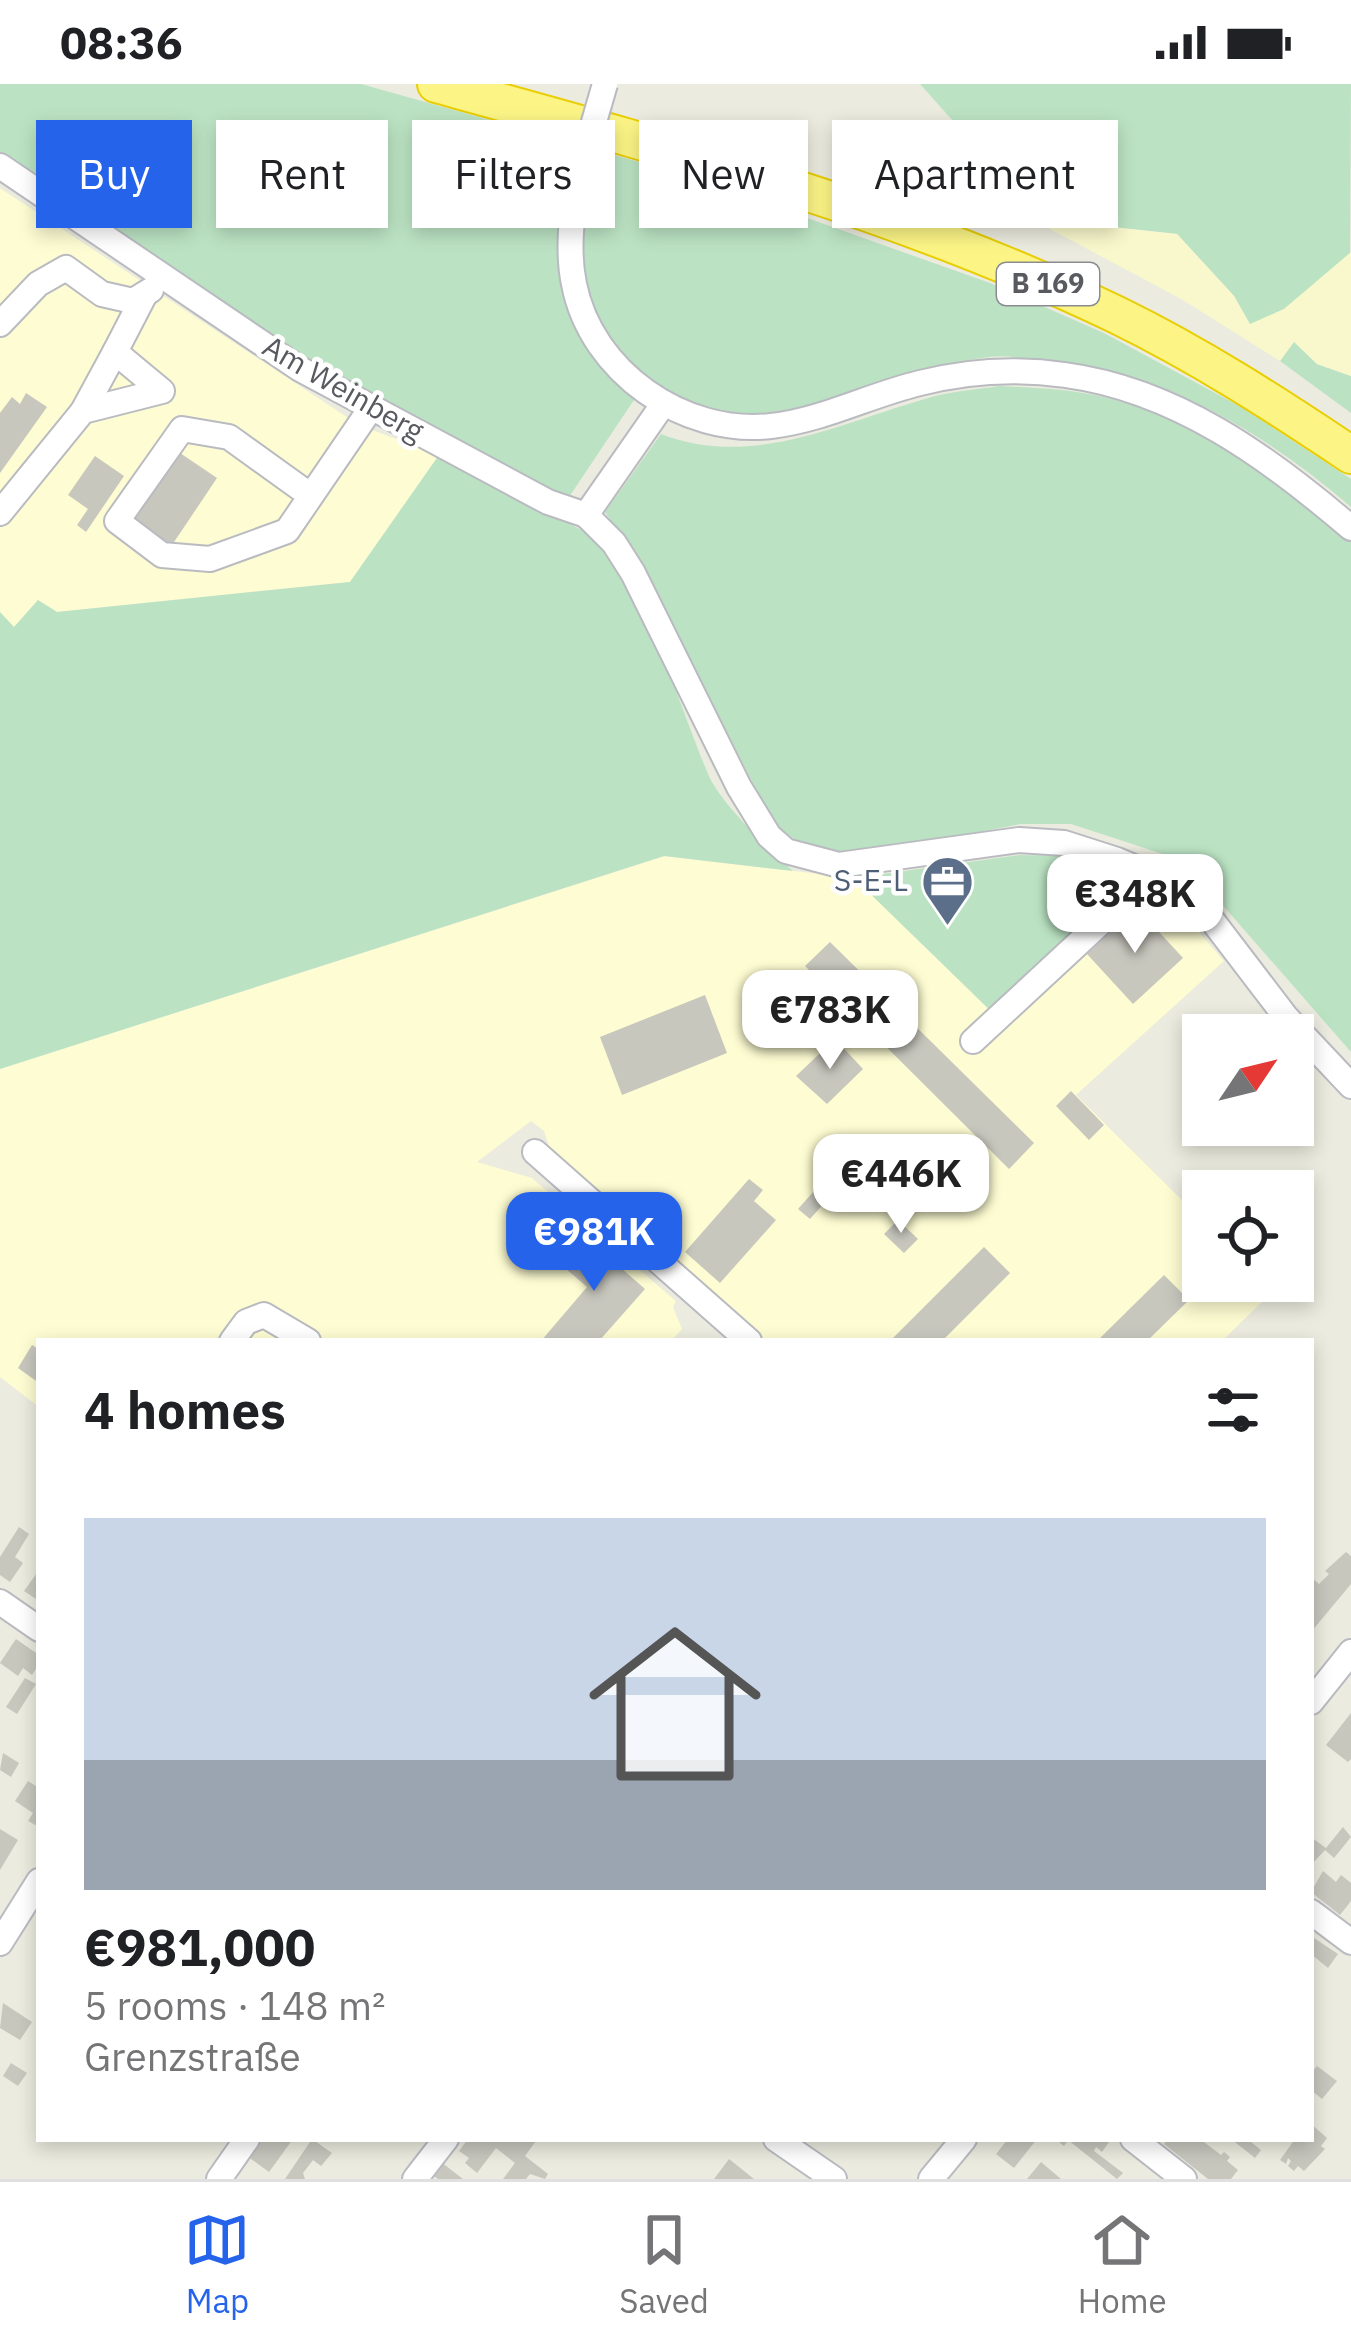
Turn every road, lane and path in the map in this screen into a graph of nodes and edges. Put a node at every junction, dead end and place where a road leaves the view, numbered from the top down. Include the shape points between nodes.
1 (436, 84) edge
2 (605, 84) edge
3 (0, 166) edge
4 (169, 280) junction
5 (145, 294) junction
6 (0, 324) edge
7 (115, 352) junction
8 (664, 403) junction
9 (371, 408) junction
10 (83, 411) junction
11 (1351, 455) edge
12 (311, 496) junction
13 (0, 513) edge
14 (586, 515) junction
15 (1351, 528) edge
16 (1152, 875) junction
17 (973, 1041) dead end
18 (1351, 1086) edge
19 (535, 1152) dead end
20 (234, 1338) edge
21 (303, 1338) edge
22 (746, 1338) edge
23 (0, 1602) edge
24 (36, 1627) edge
25 (1351, 1652) edge
26 (1342, 1682) edge
27 (1314, 1700) edge
28 (36, 1886) edge
29 (1314, 1914) edge
30 (1351, 1942) edge
31 (0, 1943) edge
32 (246, 2142) edge
33 (444, 2142) edge
34 (780, 2142) edge
35 (962, 2142) edge
36 (1137, 2142) edge
37 (219, 2179) edge
38 (415, 2179) edge
39 (834, 2179) edge
40 (931, 2179) edge
41 (1184, 2179) edge

1 - 11 highway, B 169 via 780,182 1003,263 1249,386
2 - 8 street, bridge via 576,184 574,285 590,327 622,372
3 - 4 street, Am Weinberg
4 - 5 street
4 - 9 street, Am Weinberg
5 - 6 street via 133,301 102,294 66,268
5 - 7 street
7 - 10 street
7 - 10 street via 162,391
8 - 14 street
8 - 15 street via 717,423 770,426 920,383 995,371 1065,375 1161,402 1220,430
9 - 12 street
9 - 14 street, Am Weinberg
10 - 13 street
12 - 12 street via 287,531 211,559 162,555 117,521 182,429 229,437
14 - 16 street via 633,573 739,787 786,851 838,865 1019,840 1064,843
16 - 17 street
16 - 18 street via 1202,908
19 - 22 street
20 - 21 street via 264,1315
23 - 24 street
25 - 26 street
26 - 27 street
28 - 31 street
29 - 30 street
32 - 37 street
33 - 38 street
34 - 39 street
35 - 40 street
36 - 41 street

